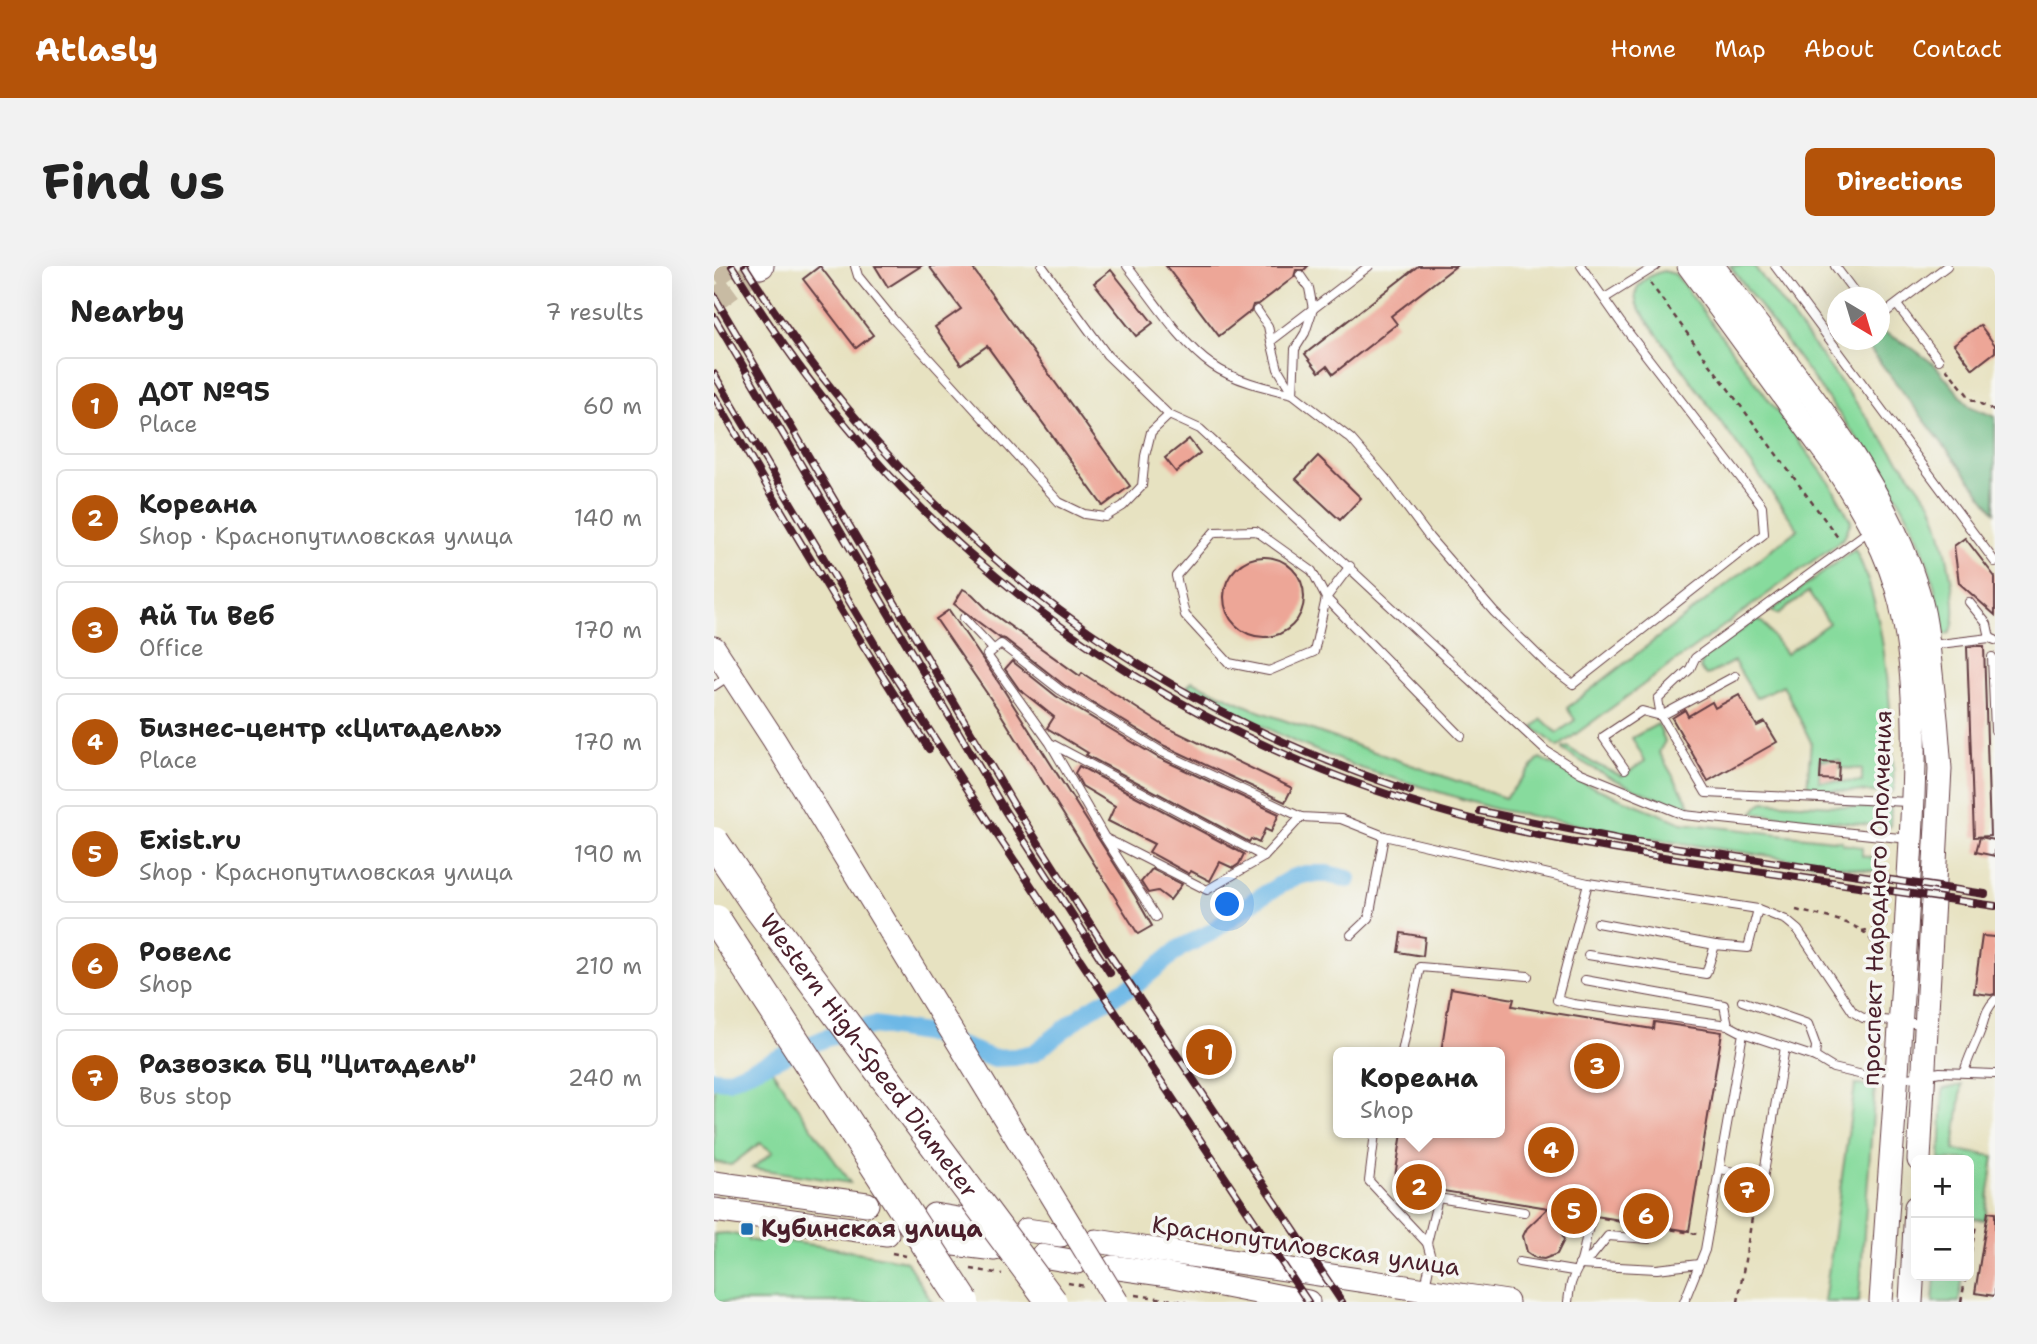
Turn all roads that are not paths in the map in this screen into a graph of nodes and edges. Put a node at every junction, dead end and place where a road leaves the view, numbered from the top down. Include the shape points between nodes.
1 (855, 266) edge
2 (1042, 266) edge
3 (1127, 266) edge
4 (1369, 266) edge
5 (1581, 266) edge
6 (1656, 266) edge
7 (1689, 266) edge
8 (1713, 266) edge
9 (1775, 266) edge
10 (1835, 266) edge
11 (1947, 266) edge
12 (1300, 275) dead end
13 (1851, 287) edge
14 (1605, 298) junction
15 (1897, 305) junction
16 (1313, 309) junction
17 (1257, 310) dead end
18 (1890, 310) edge
19 (1271, 341) junction
20 (1939, 360) road end
21 (1293, 394) junction
22 (1169, 415) junction
23 (1872, 528) junction
24 (1995, 562) edge
25 (1350, 566) junction
26 (1326, 598) junction
27 (1969, 602) dead end
28 (964, 618) dead end
29 (1992, 639) edge
30 (1928, 645) junction
31 (714, 648) edge
32 (993, 649) junction
33 (1992, 657) dead end
34 (1735, 676) dead end
35 (723, 680) edge
36 (1661, 716) junction
37 (1995, 730) edge
38 (1461, 736) dead end
39 (1049, 743) junction
40 (1625, 769) dead end
41 (1912, 802) junction
42 (1301, 817) junction
43 (1384, 836) junction
44 (1105, 838) junction
45 (1910, 839) junction
46 (714, 842) edge
47 (1264, 857) junction
48 (1588, 883) junction
49 (1758, 909) junction
50 (1156, 917) dead end
51 (716, 920) dead end
52 (1597, 923) dead end
53 (1351, 935) dead end
54 (1715, 945) junction
55 (1588, 956) dead end
56 (1528, 976) dead end
57 (1585, 980) dead end
58 (1995, 1000) edge
59 (1742, 1001) dead end
60 (1901, 1023) junction
61 (1728, 1025) junction
62 (1926, 1025) junction
63 (1743, 1033) junction
64 (1403, 1047) edge
65 (1785, 1047) junction
66 (1815, 1057) junction
67 (1964, 1072) junction
68 (1995, 1074) edge
69 (1923, 1075) junction
70 (1897, 1080) junction
71 (1374, 1138) edge
72 (1919, 1155) edge
73 (1720, 1169) junction
74 (714, 1183) edge
75 (867, 1204) dead end
76 (714, 1210) edge
77 (1524, 1212) dead end
78 (934, 1215) dead end
79 (1915, 1218) edge
80 (977, 1222) dead end
81 (1591, 1222) dead end
82 (1026, 1230) dead end
83 (1061, 1235) dead end
84 (1649, 1240) dead end
85 (1096, 1241) dead end
86 (885, 1243) road end
87 (1427, 1243) junction
88 (954, 1244) dead end
89 (995, 1249) dead end
90 (1042, 1256) dead end
91 (1077, 1262) dead end
92 (1519, 1262) dead end
93 (1699, 1264) junction
94 (1112, 1267) dead end
95 (1576, 1268) junction
96 (1424, 1289) junction
97 (1057, 1292) edge
98 (1123, 1298) edge
99 (1298, 1301) edge
100 (964, 1302) edge
101 (1507, 1302) edge
102 (1567, 1302) edge
103 (1684, 1302) edge
104 (1881, 1302) edge
105 (1911, 1302) edge

1 - 22 lane via 893,319 1059,502 1084,514 1105,517 1124,506 1142,486 1151,432
2 - 22 lane via 1107,355
3 - 21 lane via 1192,348 1213,366
4 - 16 lane
5 - 14 lane
6 - 14 lane
7 - 23 main road, проспект Народного Ополчения via 1835,466
8 - 30 main road via 1876,493 1918,590
9 - 24 lane
10 - 13 lane
11 - 15 lane
12 - 16 lane via 1309,288
14 - 21 lane via 1762,506 1765,534 1573,684 1494,612 1351,439
15 - 18 lane
15 - 20 lane
16 - 19 lane
16 - 21 lane via 1295,349
17 - 19 lane
19 - 21 lane via 1278,369
22 - 25 lane via 1200,429
23 - 36 lane via 1695,658 1690,669 1658,699
23 - 41 main road, проспект Народного Ополчения via 1888,561 1906,634 1914,735
25 - 26 lane
25 - 45 lane via 1546,751 1581,773 1684,815
26 - 26 lane via 1312,571 1256,531 1214,532 1175,576 1185,615 1229,663 1269,671 1314,652
26 - 38 lane
27 - 29 lane via 1987,624
28 - 32 lane
29 - 30 lane
30 - 62 main road via 1940,769
31 - 35 main road
32 - 39 lane via 987,655
32 - 42 lane via 1001,643 1060,690 1162,752
33 - 37 lane
34 - 36 lane
35 - 98 main road, bridge via 774,740
36 - 40 lane via 1642,712 1603,737
36 - 41 lane via 1706,793
39 - 44 lane
39 - 47 lane
41 - 45 main road, проспект Народного Ополчения
42 - 43 lane via 1341,819
42 - 47 lane
43 - 48 lane
43 - 53 lane via 1368,918
44 - 47 lane via 1207,890
44 - 50 lane
45 - 60 main road, проспект Народного Ополчения
46 - 97 highway, Western High-Speed Diameter, bridge via 756,904
48 - 49 lane
48 - 61 lane via 1557,1000
49 - 54 lane via 1748,948
49 - 60 lane via 1798,930 1853,1012 1863,1018
51 - 100 highway, Western High-Speed Diameter, bridge
52 - 54 lane
54 - 55 lane via 1706,974
56 - 64 lane via 1420,967
57 - 61 lane via 1724,1005
58 - 67 lane via 1985,1009
59 - 66 lane via 1808,1024
60 - 62 lane
60 - 70 main road, проспект Народного Ополчения
61 - 63 lane
62 - 69 main road
63 - 65 lane
63 - 73 lane
65 - 66 lane
65 - 73 lane via 1763,1179
66 - 70 lane via 1847,1072
67 - 68 lane
67 - 69 lane
69 - 70 lane
69 - 72 main road
70 - 104 main road, проспект Народного Ополчения
71 - 87 lane via 1369,1181
73 - 93 lane
74 - 75 main road
76 - 86 main road
77 - 87 lane via 1438,1198
78 - 80 main road
79 - 105 main road
81 - 95 lane
82 - 83 main road
84 - 95 lane via 1608,1236
85 - 96 main road, Краснопутиловская улица
87 - 96 lane via 1431,1258
88 - 89 main road
90 - 91 main road
92 - 95 lane
93 - 95 lane via 1657,1269
93 - 103 lane
94 - 99 main road, Краснопутиловская улица
95 - 102 lane
96 - 101 main road, Краснопутиловская улица

